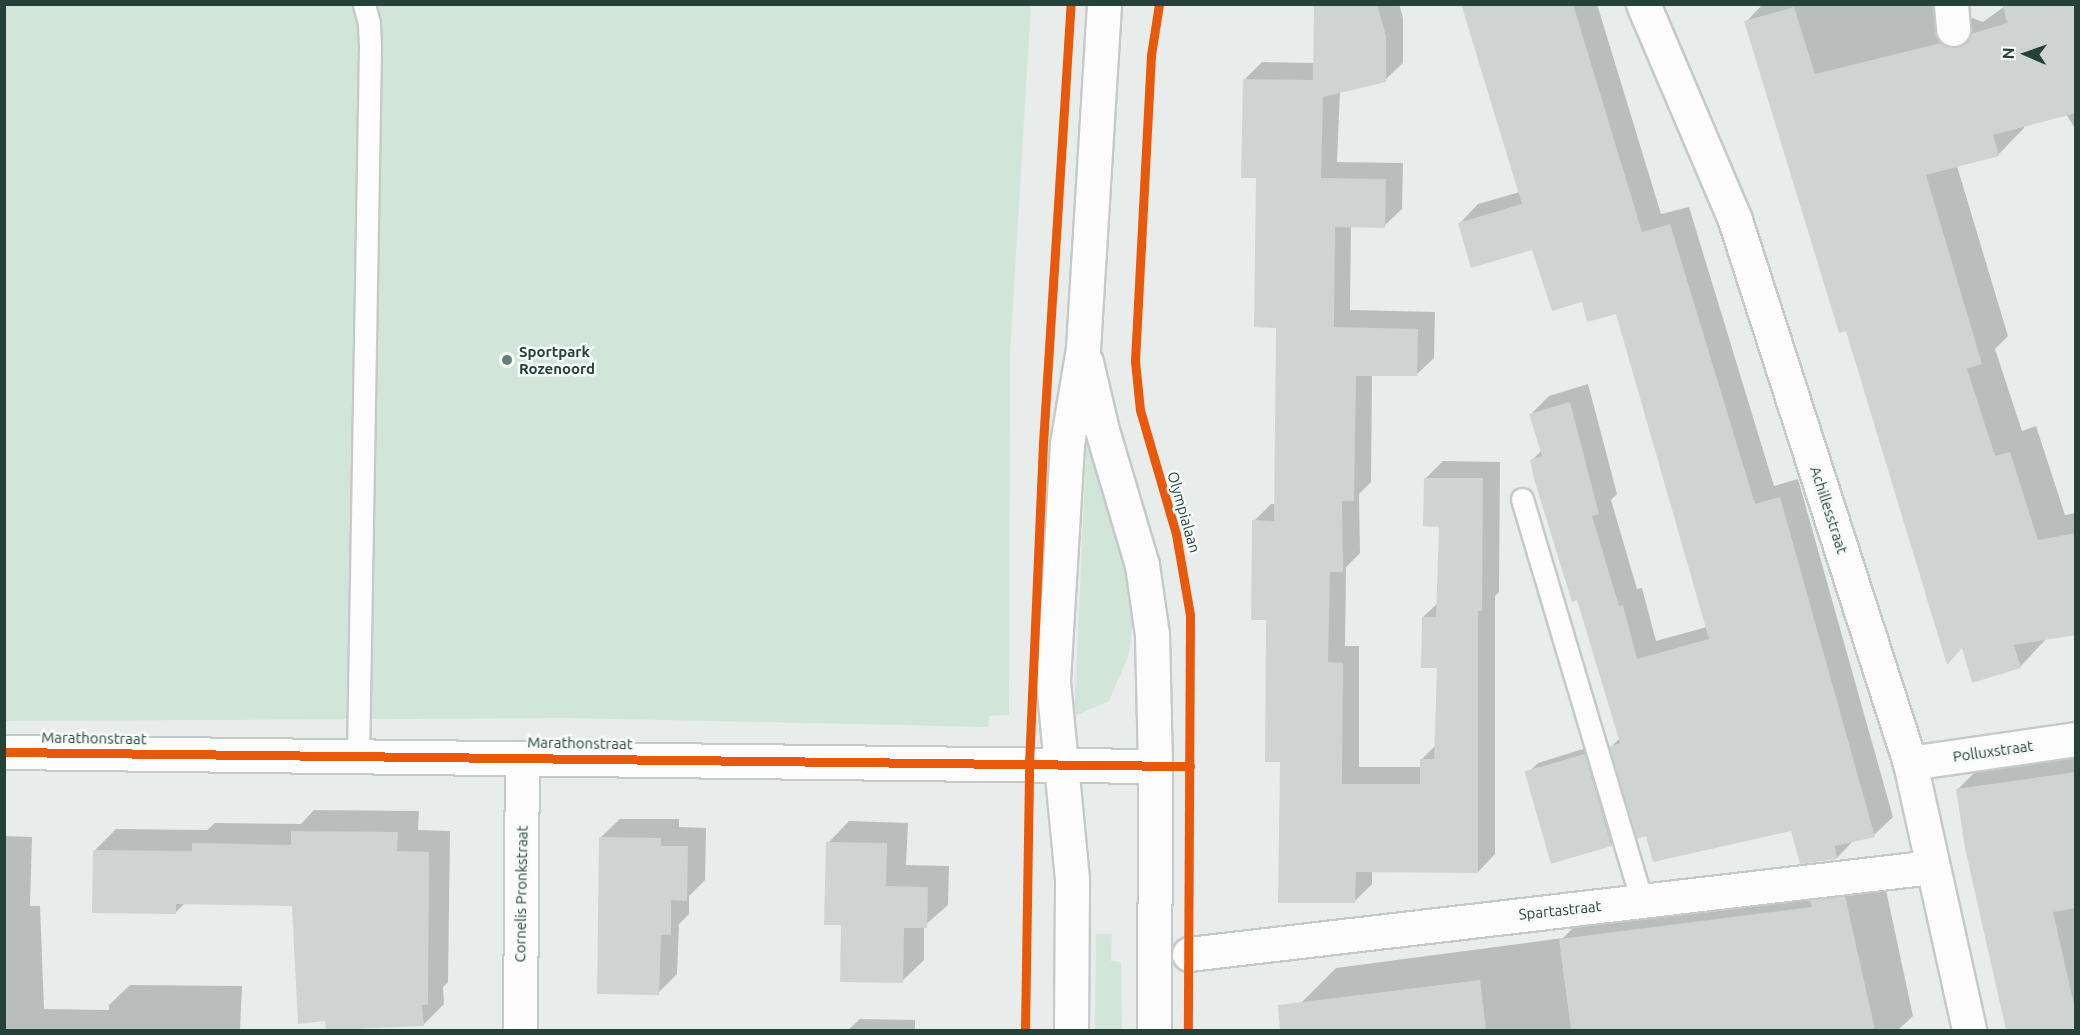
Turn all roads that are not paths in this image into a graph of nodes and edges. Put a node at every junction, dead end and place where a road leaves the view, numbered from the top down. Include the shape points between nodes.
1 (364, 4) edge
2 (1104, 4) edge
3 (1643, 4) edge
4 (1083, 348) junction
5 (1522, 500) dead end
6 (2076, 739) edge
7 (4, 752) edge
8 (358, 756) junction
9 (522, 758) junction
10 (1910, 763) junction
11 (1061, 764) junction
12 (1155, 766) junction
13 (1932, 867) junction
14 (1642, 901) junction
15 (1188, 954) dead end
16 (520, 1030) edge
17 (1071, 1030) edge
18 (1154, 1030) edge
19 (1969, 1030) edge

1 - 8 lane via 370,45
2 - 4 street
3 - 10 street, Achillesstraat via 1735,220
4 - 11 street via 1066,444 1053,669
4 - 12 street via 1142,565 1152,634
5 - 14 lane
6 - 10 street, Polluxstraat
7 - 8 street, Marathonstraat
8 - 9 street, Marathonstraat
9 - 11 street, Marathonstraat
9 - 16 street, Cornelis Pronkstraat
10 - 13 street, Achillesstraat
11 - 12 street, Marathonstraat
11 - 17 street via 1072,879
12 - 18 street
13 - 14 street, Spartastraat
13 - 19 street, Achillesstraat
14 - 15 street, Spartastraat

